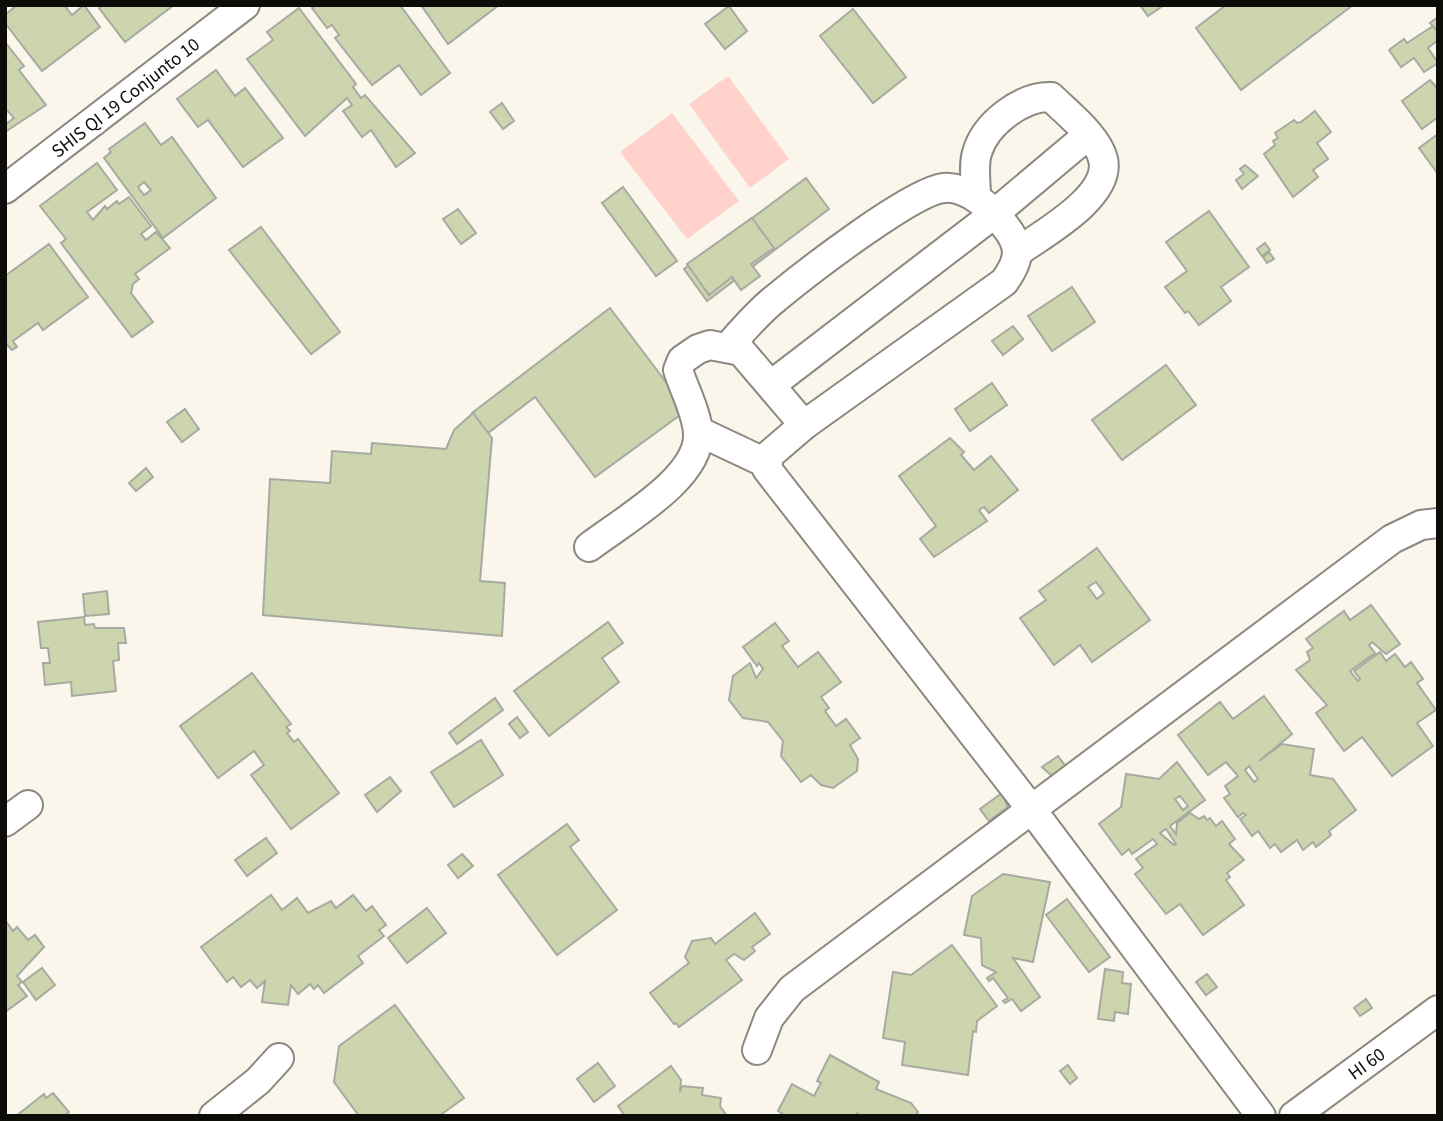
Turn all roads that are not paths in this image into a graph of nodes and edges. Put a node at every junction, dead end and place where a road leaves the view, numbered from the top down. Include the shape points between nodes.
1 (245, 5) edge
2 (1088, 135) junction
3 (5, 189) edge
4 (985, 205) junction
5 (1019, 251) junction
6 (728, 347) junction
7 (771, 385) junction
8 (804, 425) junction
9 (698, 431) junction
10 (766, 463) junction
11 (1438, 523) edge
12 (589, 547) dead end
13 (28, 805) dead end
14 (1032, 810) junction
15 (5, 822) edge
16 (1438, 1010) edge
17 (757, 1050) dead end
18 (279, 1058) dead end
19 (214, 1116) edge
20 (1261, 1116) edge
21 (1294, 1116) edge

1 - 3 street, SHIS QI 19 Conjunto 10
2 - 4 street
2 - 4 street via 1051,97 1035,96 1012,109 980,145 976,156
2 - 5 street via 1103,159 1104,176 1098,187 1089,199
4 - 5 street via 1016,240
4 - 6 street via 946,188 915,197 775,298
4 - 7 street
5 - 8 street via 1004,282
6 - 7 street via 741,351
6 - 9 street via 698,349 682,360 678,370
7 - 8 street
8 - 10 street via 769,455
9 - 10 street
9 - 12 street via 692,460 684,472
10 - 14 street via 782,490
11 - 14 street via 1392,539
13 - 15 street
14 - 17 street via 792,989 769,1018
14 - 20 street
16 - 21 street, HI 60
18 - 19 street

